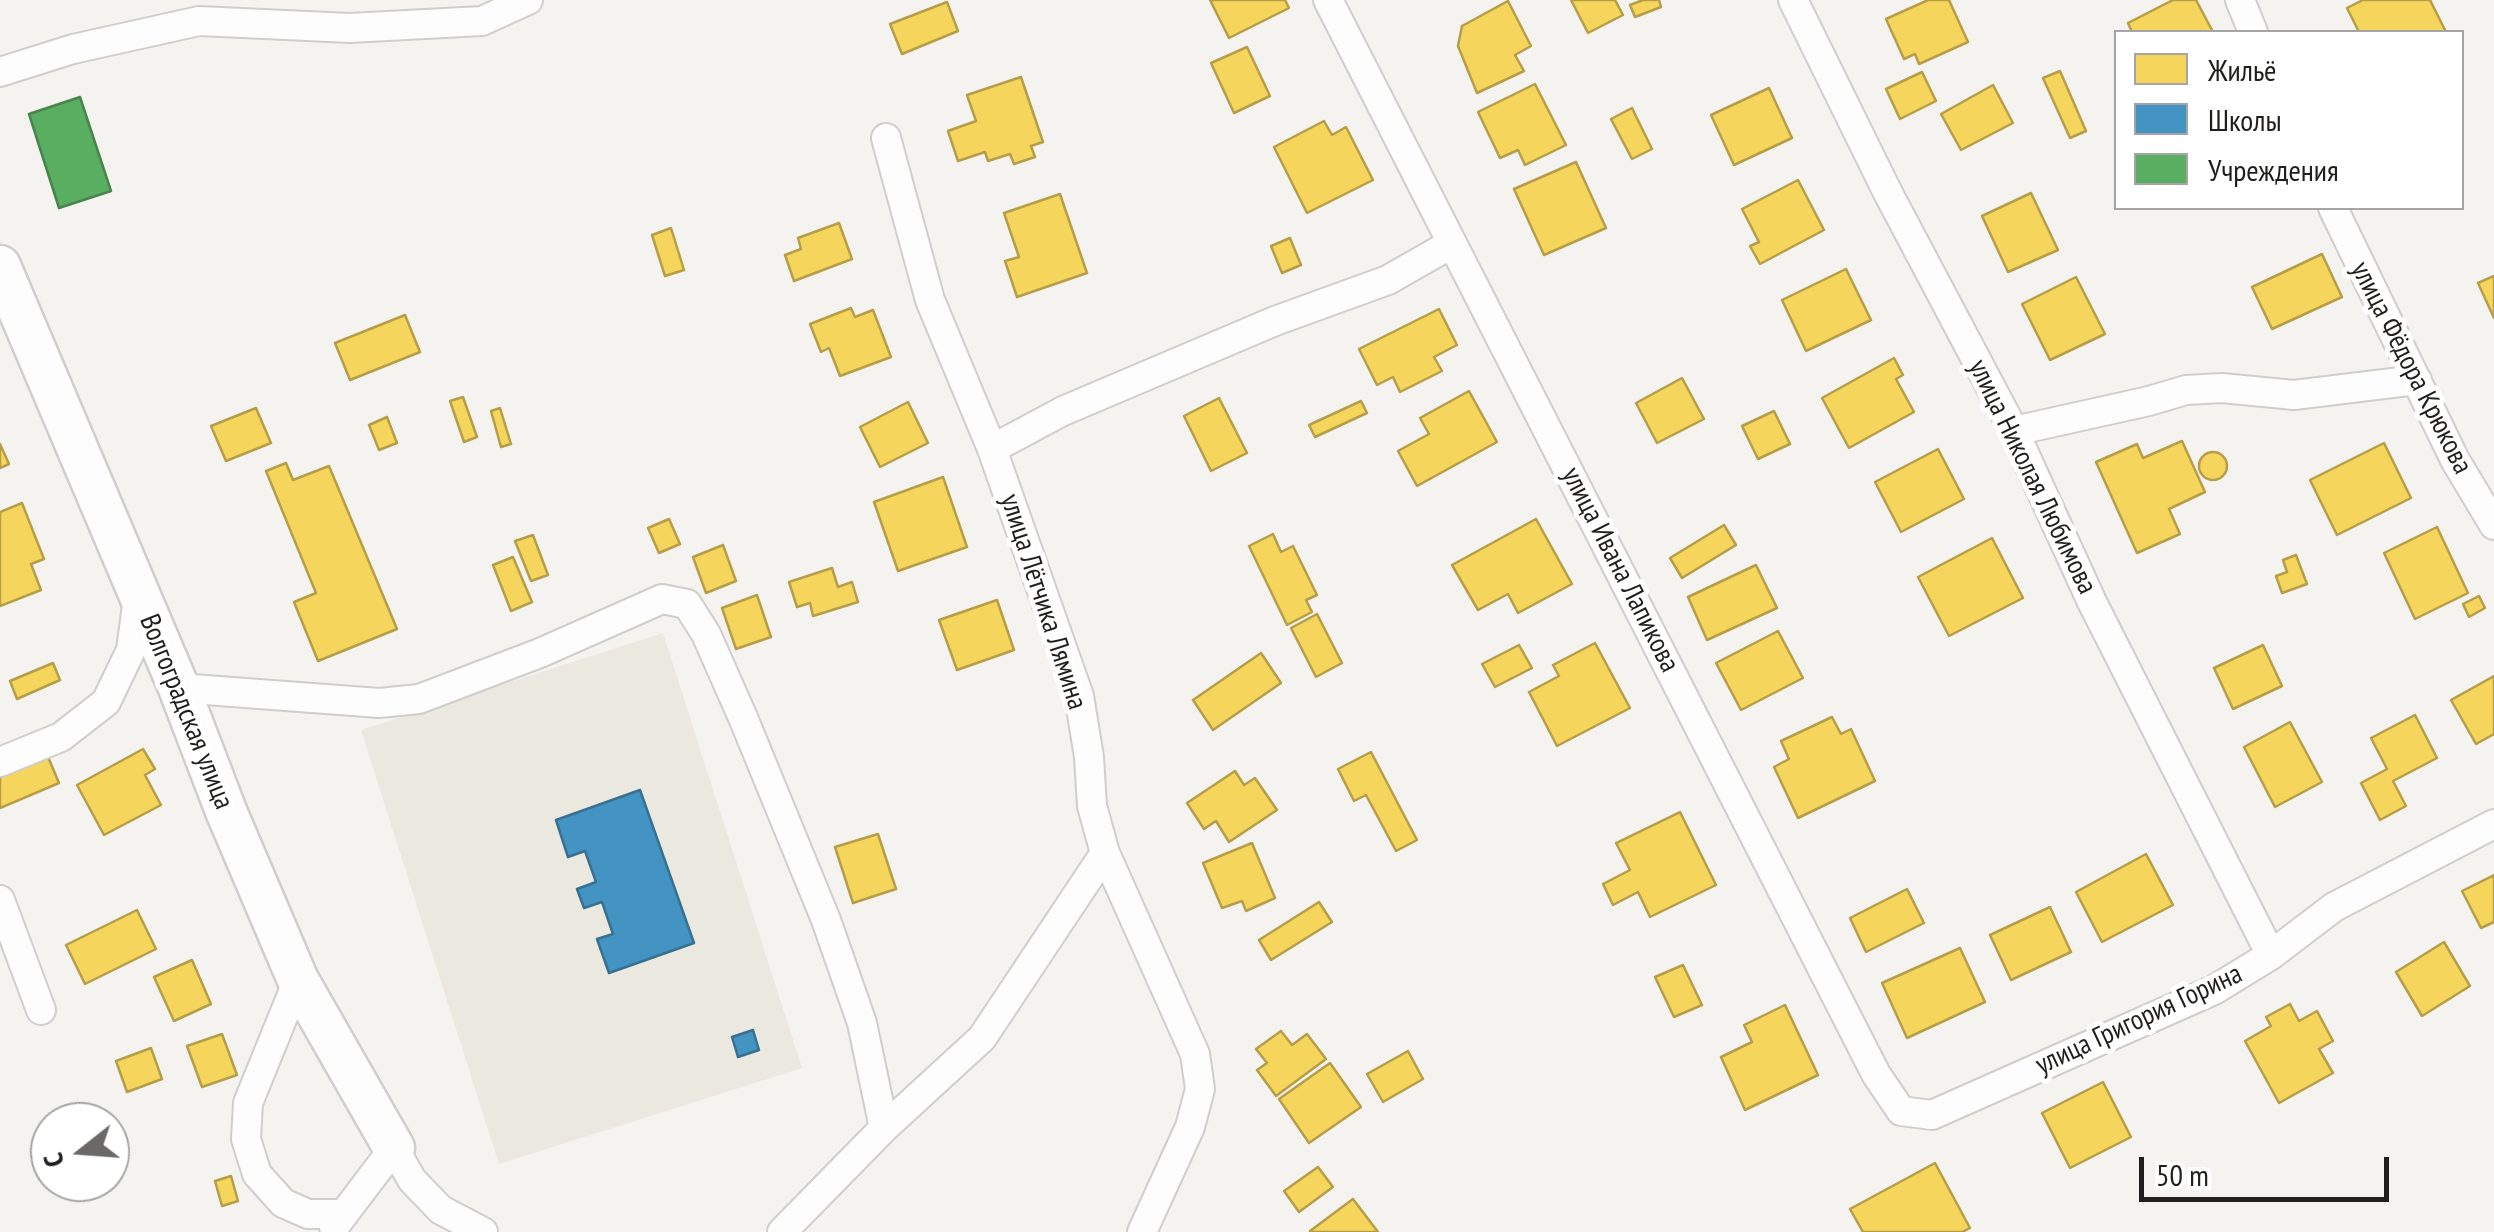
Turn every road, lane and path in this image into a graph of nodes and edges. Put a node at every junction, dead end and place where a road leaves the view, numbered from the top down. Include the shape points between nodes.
1 (528, 0) edge
2 (1328, 0) edge
3 (1793, 0) edge
4 (2240, 0) edge
5 (2251, 30) edge
6 (0, 72) edge
7 (886, 138) dead end
8 (2334, 210) edge
9 (1451, 244) junction
10 (2, 278) edge
11 (2417, 380) junction
12 (2014, 431) junction
13 (992, 449) junction
14 (2494, 526) edge
15 (138, 595) junction
16 (179, 688) junction
17 (0, 762) edge
18 (2494, 824) edge
19 (1105, 853) junction
20 (0, 900) edge
21 (2271, 955) junction
22 (298, 980) junction
23 (41, 1010) dead end
24 (1932, 1115) joint
25 (884, 1128) junction
26 (394, 1148) junction
27 (337, 1223) edge
28 (484, 1232) edge
29 (782, 1232) edge
30 (1142, 1232) edge

1 - 6 street via 482,21 350,28 199,21
2 - 9 street, улица Ивана Лапикова
3 - 12 street, улица Николая Любимова
4 - 5 street
7 - 13 street, улица Лётчика Лямина via 930,300
8 - 11 street, улица Фёдора Крюкова
9 - 13 street via 1388,280 1100,395
9 - 24 street, улица Ивана Лапикова via 1876,1074 1901,1110
10 - 15 street, Волгоградская улица
11 - 12 street via 2294,394 2186,390
11 - 14 street, улица Фёдора Крюкова
12 - 21 street, улица Николая Любимова via 2092,602
13 - 19 street, улица Лётчика Лямина via 1079,696 1092,806
15 - 16 street, Волгоградская улица
15 - 17 street via 132,650 106,702 61,736
16 - 22 street, Волгоградская улица
16 - 25 street via 379,704 419,699 662,598 686,604 706,634 826,920 862,1023
18 - 21 street, улица Григория Горина via 2334,906
19 - 25 street via 982,1038
19 - 30 street, улица Лётчика Лямина via 1195,1054 1200,1089 1190,1127
20 - 23 street
21 - 24 street, улица Григория Горина via 2214,990
22 - 26 street, Волгоградская улица
22 - 27 street via 248,1103 246,1139 258,1174 282,1203
25 - 29 street
26 - 27 street
26 - 28 street via 440,1210

